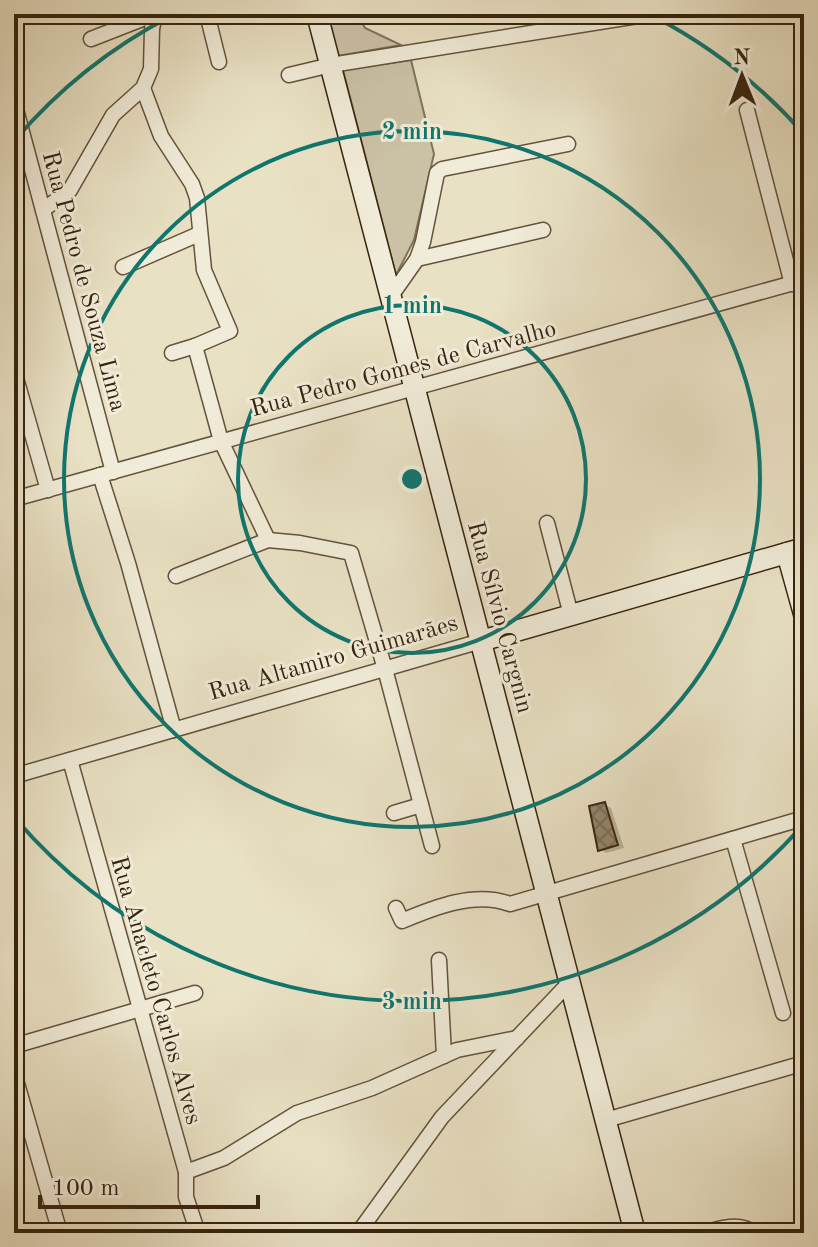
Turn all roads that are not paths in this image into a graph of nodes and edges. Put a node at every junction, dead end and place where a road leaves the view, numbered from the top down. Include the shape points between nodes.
1 (155, 14) edge
2 (207, 14) edge
3 (317, 14) edge
4 (650, 14) edge
5 (91, 39) dead end
6 (219, 62) dead end
7 (331, 65) junction
8 (289, 75) dead end
9 (143, 88) junction
10 (14, 102) edge
11 (747, 110) dead end
12 (568, 144) dead end
13 (43, 210) junction
14 (543, 230) dead end
15 (199, 234) junction
16 (417, 259) junction
17 (123, 267) dead end
18 (798, 282) edge
19 (391, 296) junction
20 (195, 346) junction
21 (172, 353) dead end
22 (14, 371) edge
23 (415, 388) junction
24 (221, 441) junction
25 (106, 473) junction
26 (48, 490) junction
27 (14, 499) edge
28 (547, 523) dead end
29 (268, 540) junction
30 (795, 550) edge
31 (176, 576) dead end
32 (804, 614) edge
33 (571, 615) junction
34 (481, 641) junction
35 (385, 669) junction
36 (174, 730) junction
37 (70, 760) junction
38 (14, 776) edge
39 (421, 805) junction
40 (394, 813) dead end
41 (804, 818) edge
42 (733, 839) junction
43 (432, 846) dead end
44 (546, 893) junction
45 (399, 915) dead end
46 (439, 960) dead end
47 (570, 982) junction
48 (195, 993) dead end
49 (140, 1009) junction
50 (783, 1013) dead end
51 (517, 1038) junction
52 (14, 1046) edge
53 (444, 1056) junction
54 (804, 1063) edge
55 (14, 1073) edge
56 (606, 1120) junction
57 (186, 1172) junction
58 (60, 1233) edge
59 (198, 1233) edge
60 (358, 1233) edge
61 (635, 1233) edge
62 (704, 1233) edge
63 (754, 1233) edge

1 - 5 street
1 - 9 street via 151,69
2 - 6 street
3 - 7 main road, Rua Sílvio Cargnin
4 - 7 street
7 - 8 street
7 - 19 main road, Rua Sílvio Cargnin
9 - 13 street via 113,115 70,190
9 - 15 street via 161,136 192,184
10 - 13 street, Rua Pedro de Souza Lima
11 - 18 street
12 - 16 street via 442,169
13 - 25 street, Rua Pedro de Souza Lima
14 - 16 street
15 - 17 street
15 - 20 street via 208,284 230,331
16 - 19 street
18 - 23 street, Rua Pedro Gomes de Carvalho
19 - 23 main road, Rua Sílvio Cargnin
20 - 21 street
20 - 24 street
22 - 26 street
23 - 24 street, Rua Pedro Gomes de Carvalho
23 - 34 main road, Rua Sílvio Cargnin
24 - 25 street, Rua Pedro Gomes de Carvalho
24 - 29 street
25 - 26 street, Rua Pedro Gomes de Carvalho
25 - 36 street, Rua Pedro de Souza Lima
26 - 27 street, Rua Pedro Gomes de Carvalho
28 - 33 street
29 - 31 street
29 - 35 street via 351,553
30 - 32 main road
30 - 33 main road, Rua Altamiro Guimarães
33 - 34 main road, Rua Altamiro Guimarães
34 - 35 street, Rua Altamiro Guimarães
34 - 44 main road, Rua Sílvio Cargnin
35 - 36 street, Rua Altamiro Guimarães
35 - 39 street
36 - 37 street, Rua Altamiro Guimarães
37 - 38 street, Rua Altamiro Guimarães
37 - 49 street, Rua Anacleto Carlos Alves
39 - 40 street
39 - 43 street
41 - 42 street
42 - 44 street
42 - 50 street
44 - 45 street via 510,904 482,899
44 - 47 main road, Rua Sílvio Cargnin
46 - 53 street
47 - 51 street
47 - 56 main road, Rua Sílvio Cargnin
48 - 49 street
49 - 52 street
49 - 57 street, Rua Anacleto Carlos Alves
51 - 53 street
51 - 60 street via 442,1117
53 - 57 street via 297,1113 224,1158
54 - 56 street
55 - 58 street
56 - 61 main road, Rua Sílvio Cargnin
57 - 59 street, Rua Anacleto Carlos Alves via 186,1197
62 - 63 street via 735,1226

